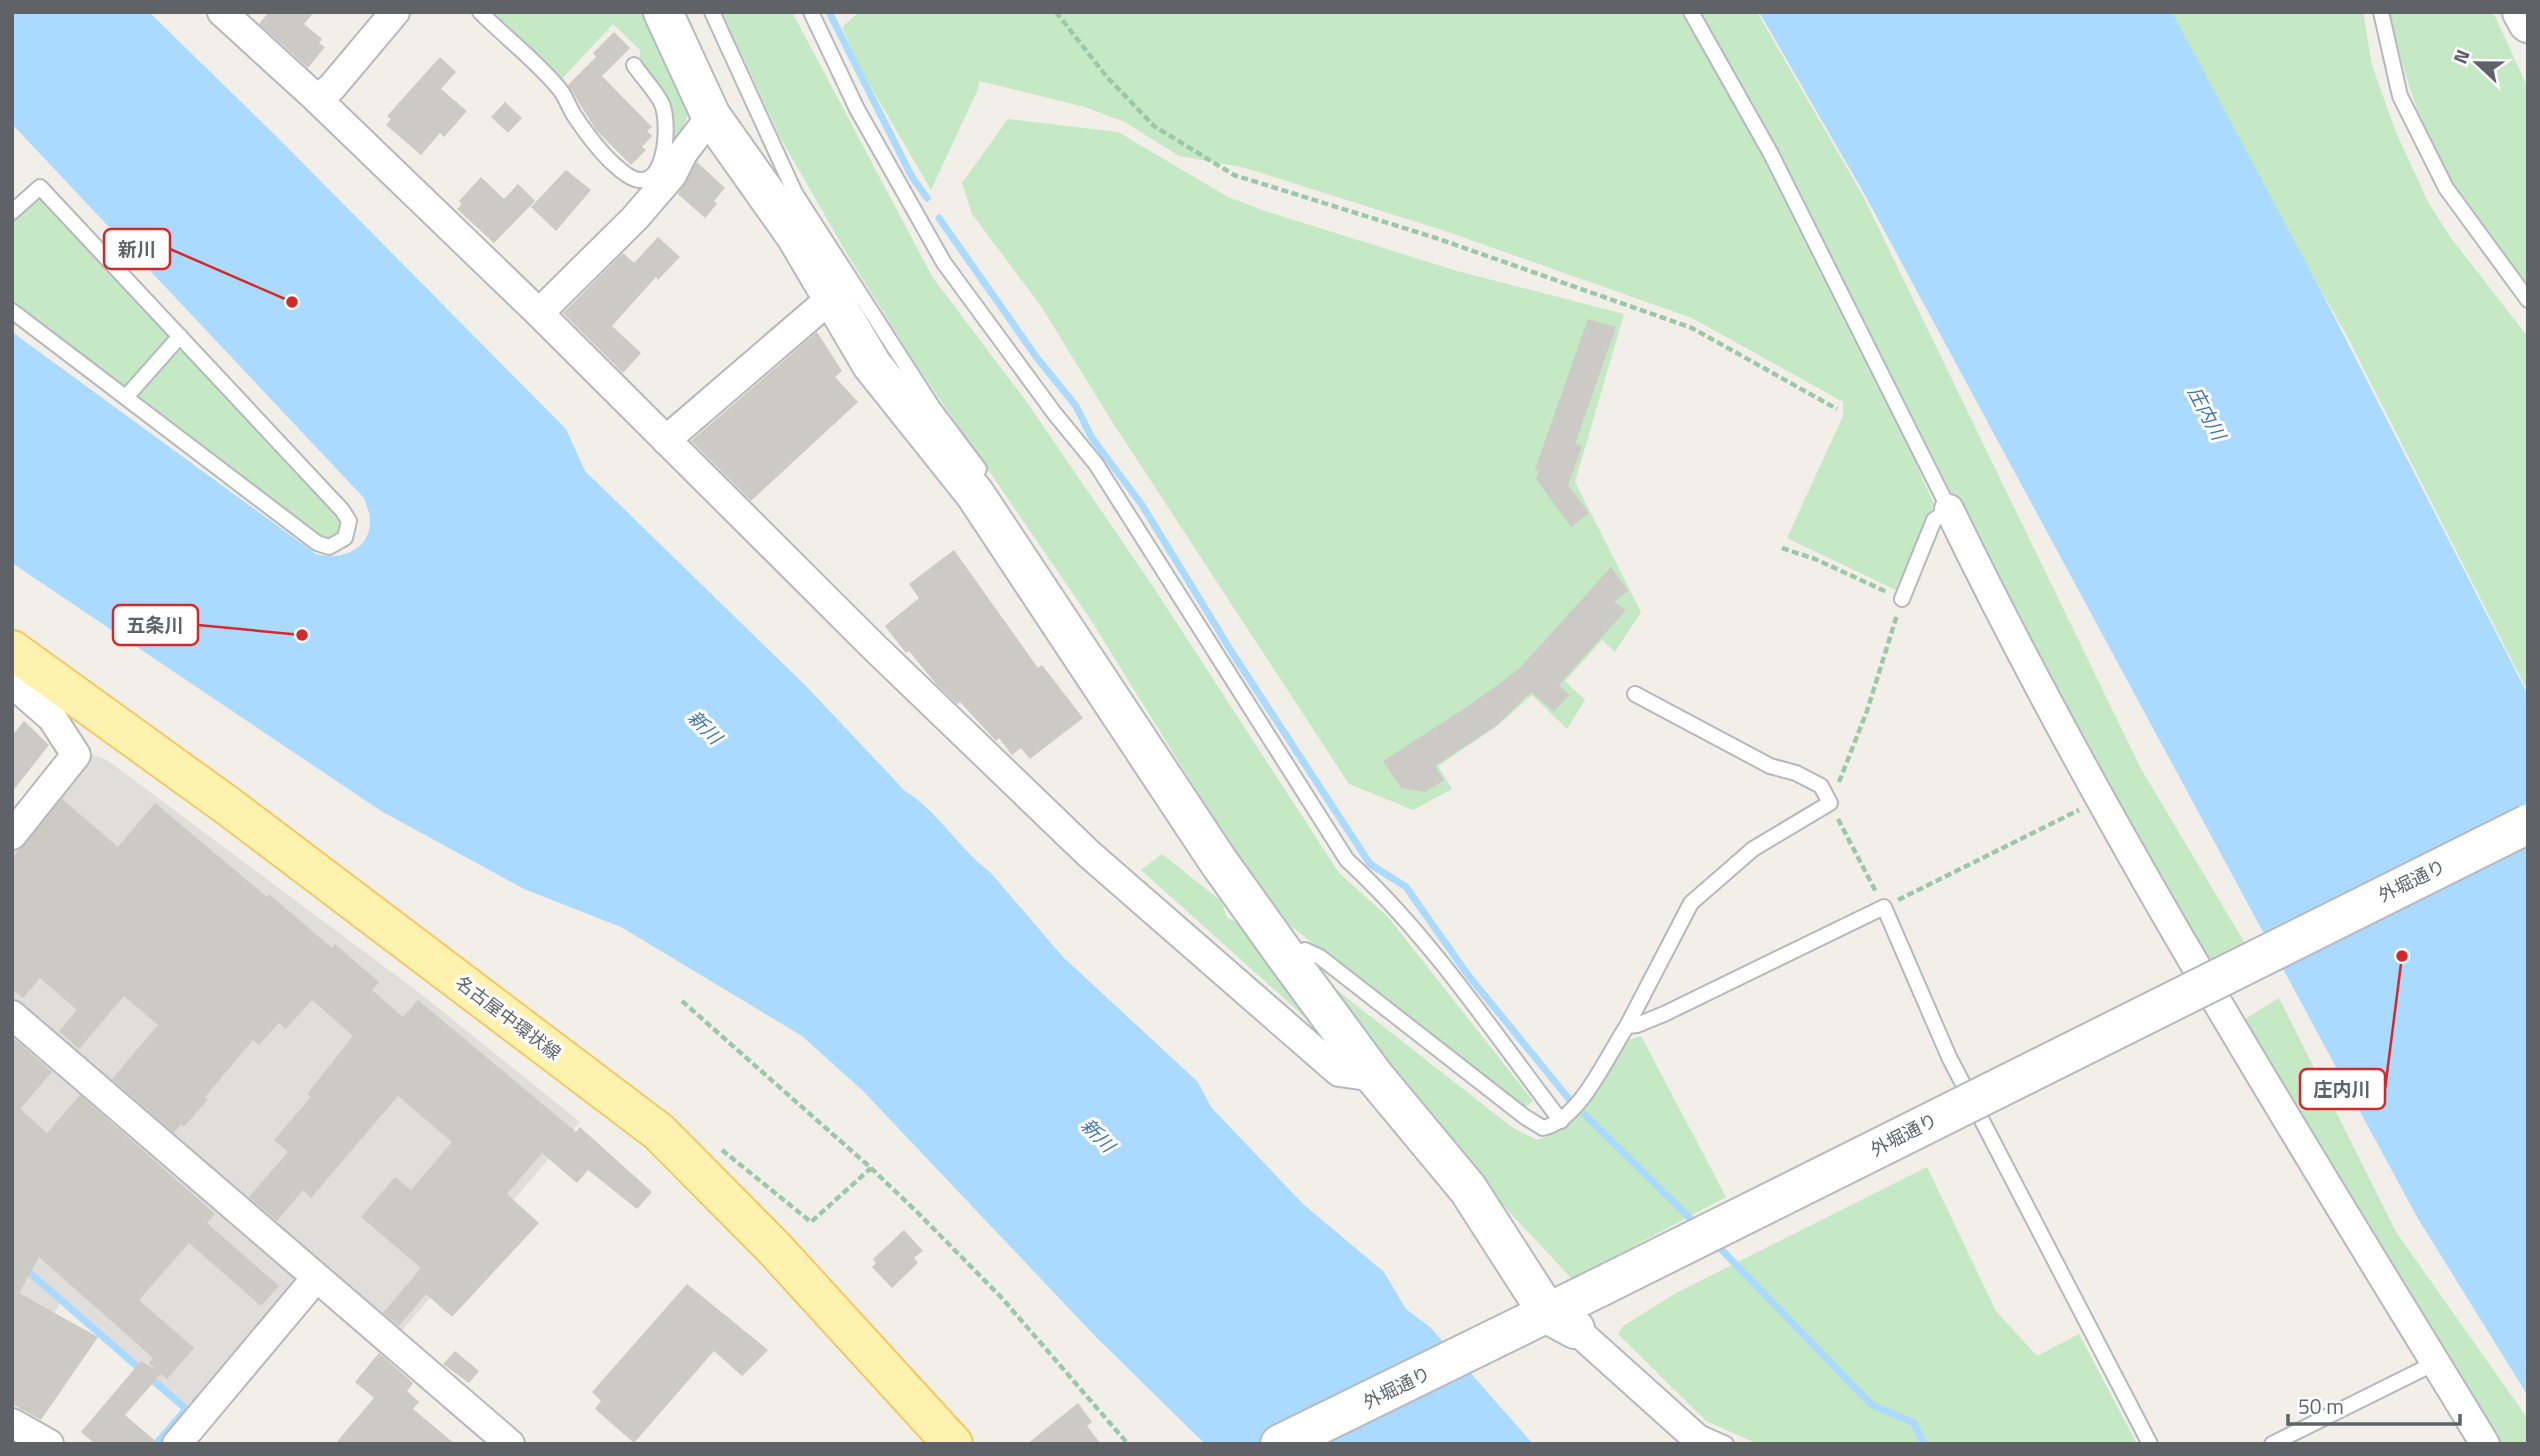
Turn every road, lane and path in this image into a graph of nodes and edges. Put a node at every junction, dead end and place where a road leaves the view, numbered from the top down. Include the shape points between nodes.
1 (222, 12) edge
2 (395, 12) edge
3 (480, 12) edge
4 (663, 12) edge
5 (712, 12) edge
6 (811, 12) edge
7 (1056, 12) edge
8 (1691, 12) edge
9 (2381, 12) edge
10 (2522, 12) edge
11 (2528, 23) edge
12 (634, 65) dead end
13 (318, 99) junction
14 (710, 116) junction
15 (670, 164) junction
16 (12, 212) edge
17 (830, 299) junction
18 (2528, 300) edge
19 (12, 311) edge
20 (539, 313) junction
21 (180, 336) junction
22 (126, 397) junction
23 (1837, 408) dead end
24 (666, 440) junction
25 (983, 505) junction
26 (1949, 509) junction
27 (1782, 548) dead end
28 (1902, 599) junction
29 (12, 650) edge
30 (12, 683) edge
31 (1634, 694) dead end
32 (2099, 800) junction
33 (1830, 803) junction
34 (2528, 824) edge
35 (12, 835) edge
36 (2528, 852) edge
37 (1884, 907) junction
38 (1288, 959) junction
39 (682, 1002) dead end
40 (12, 1015) edge
41 (1627, 1026) junction
42 (1375, 1077) junction
43 (1561, 1121) junction
44 (718, 1146) dead end
45 (871, 1168) junction
46 (316, 1278) junction
47 (1607, 1298) junction
48 (1562, 1322) junction
49 (1518, 1343) junction
50 (2435, 1363) junction
51 (12, 1423) edge
52 (1695, 1435) edge
53 (503, 1441) edge
54 (49, 1444) edge
55 (177, 1444) edge
56 (953, 1444) edge
57 (1128, 1444) edge
58 (1280, 1444) edge
59 (1338, 1444) edge
60 (1726, 1444) edge
61 (2150, 1444) edge
62 (2272, 1444) edge
63 (2485, 1444) edge

1 - 13 street
2 - 13 street
3 - 15 lane via 561,91 586,133 625,174 636,180 646,178
4 - 14 main road
5 - 25 lane via 795,192 934,409 992,486
6 - 43 lane via 857,108 944,263 1096,464 1347,860 1410,925
7 - 23 path via 1107,77 1154,126 1234,175 1692,328
8 - 26 lane via 1770,152
9 - 18 lane via 2400,96 2446,188
10 - 11 main road
12 - 15 lane via 662,104
13 - 20 street
14 - 15 street
14 - 17 main road via 796,236
15 - 20 street via 635,218
16 - 21 lane via 40,187
17 - 24 street
17 - 25 main road via 872,365
19 - 22 lane
20 - 24 street
21 - 22 lane
21 - 22 lane via 342,510 349,521 345,538 329,547 317,543
24 - 42 street via 1089,854 1339,1072
25 - 38 main road via 1218,862
26 - 28 lane via 1934,520
26 - 32 street
27 - 28 path
28 - 33 path via 1867,710
29 - 56 main road, 名古屋中環状線 via 228,806 659,1132 774,1248
30 - 35 street via 52,718 76,755
31 - 33 lane via 1770,766 1821,786
32 - 37 path
32 - 50 street via 2194,968
33 - 37 path
33 - 41 lane via 1753,849 1691,902
34 - 47 main road, 外堀通り, bridge
36 - 47 main road, 外堀通り
37 - 41 lane via 1664,1014
37 - 61 lane via 1949,1057
38 - 42 main road
38 - 43 lane via 1304,950 1320,957 1533,1124 1543,1128
39 - 45 path
40 - 46 street
41 - 43 lane via 1581,1100
42 - 48 main road via 1468,1189
44 - 45 path via 811,1222
45 - 57 path via 1000,1297
46 - 53 street
46 - 55 street
47 - 48 main road, 外堀通り
48 - 49 main road, 外堀通り
48 - 52 street
49 - 58 main road, 外堀通り
49 - 59 main road, 外堀通り
50 - 62 lane
50 - 63 street
51 - 54 street
52 - 60 lane

